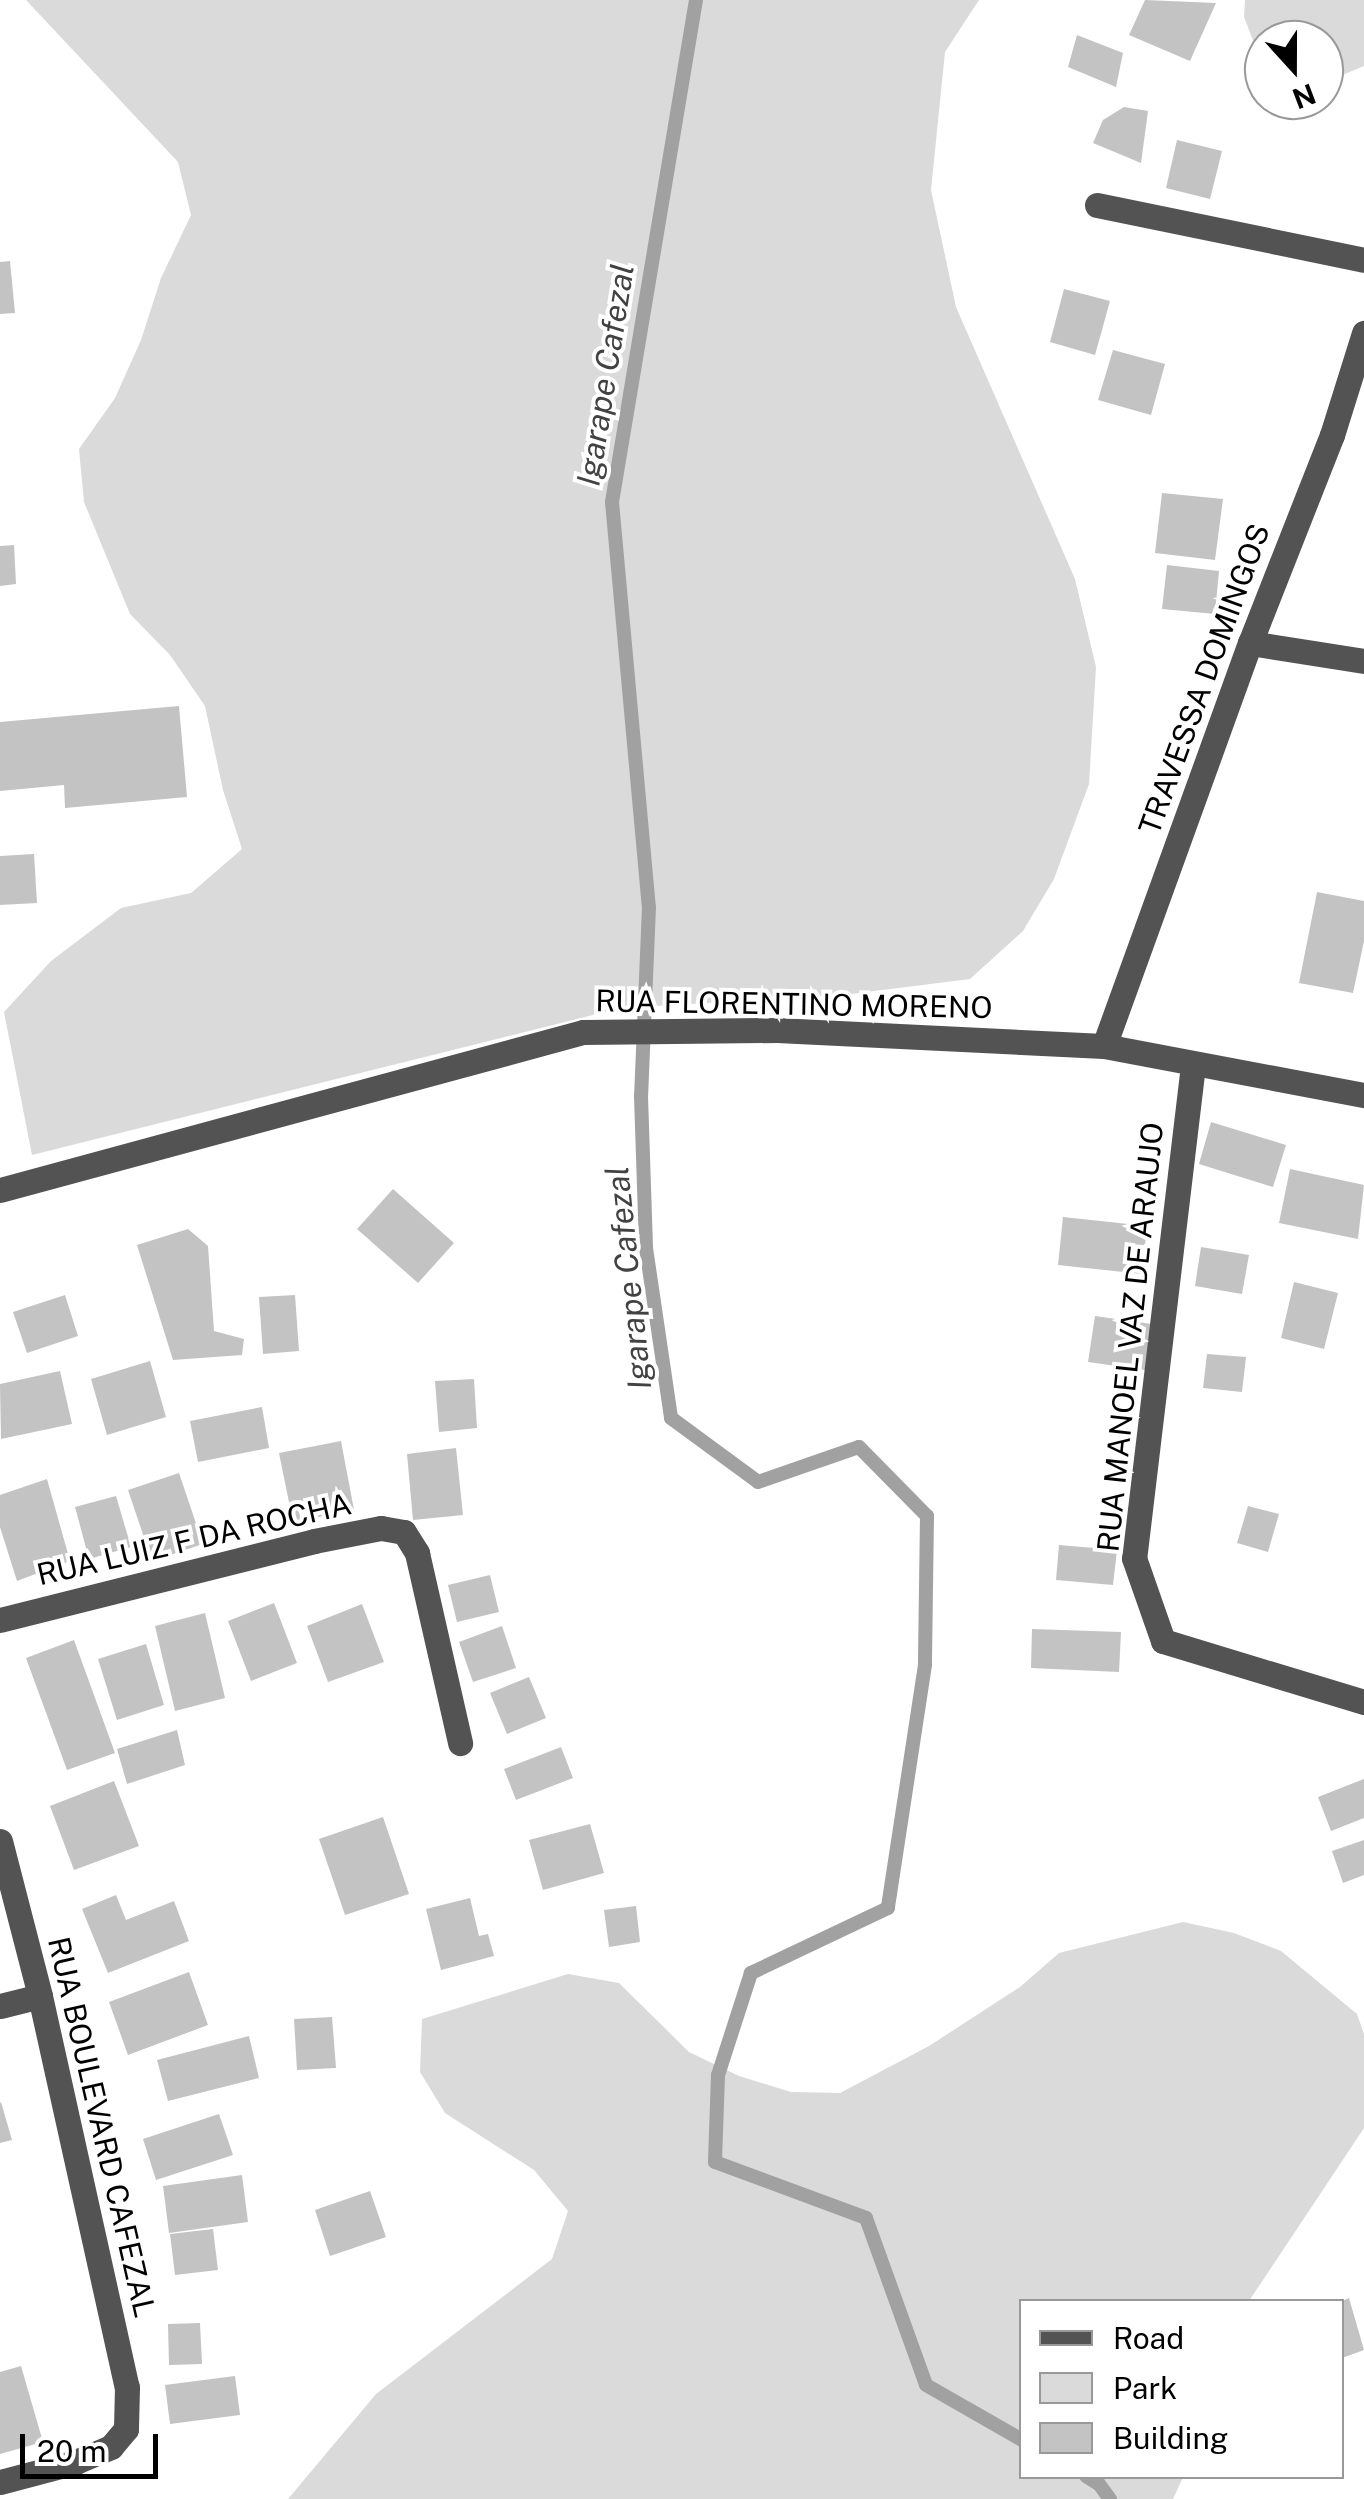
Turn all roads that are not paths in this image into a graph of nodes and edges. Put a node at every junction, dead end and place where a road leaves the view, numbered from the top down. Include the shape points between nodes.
1 (1098, 205) dead end
2 (1364, 260) edge
3 (1364, 333) edge
4 (1250, 642) junction
5 (1364, 661) edge
6 (1104, 1046) junction
7 (1194, 1065) junction
8 (1364, 1095) edge
9 (0, 1190) edge
10 (0, 1620) edge
11 (1364, 1702) edge
12 (460, 1743) dead end
13 (0, 1841) edge
14 (40, 1996) junction
15 (0, 2006) edge
16 (0, 2482) edge

1 - 2 street
3 - 4 street, TRAVESSA DOMINGOS
4 - 5 street
4 - 6 street, TRAVESSA DOMINGOS
6 - 7 street, RUA FLORENTINO MORENO
6 - 9 street, RUA FLORENTINO MORENO via 777,1030 582,1032
7 - 8 street, RUA FLORENTINO MORENO
7 - 11 street, RUA MANOEL VAZ DE ARAUJO via 1134,1558 1163,1641
10 - 12 street, RUA LUIZ F DA ROCHA via 314,1541 381,1528 404,1532 417,1554
13 - 14 street, RUA BOULEVARD CAFEZAL
14 - 15 street
14 - 16 street, RUA BOULEVARD CAFEZAL via 118,2339 126,2429 111,2446 76,2462

